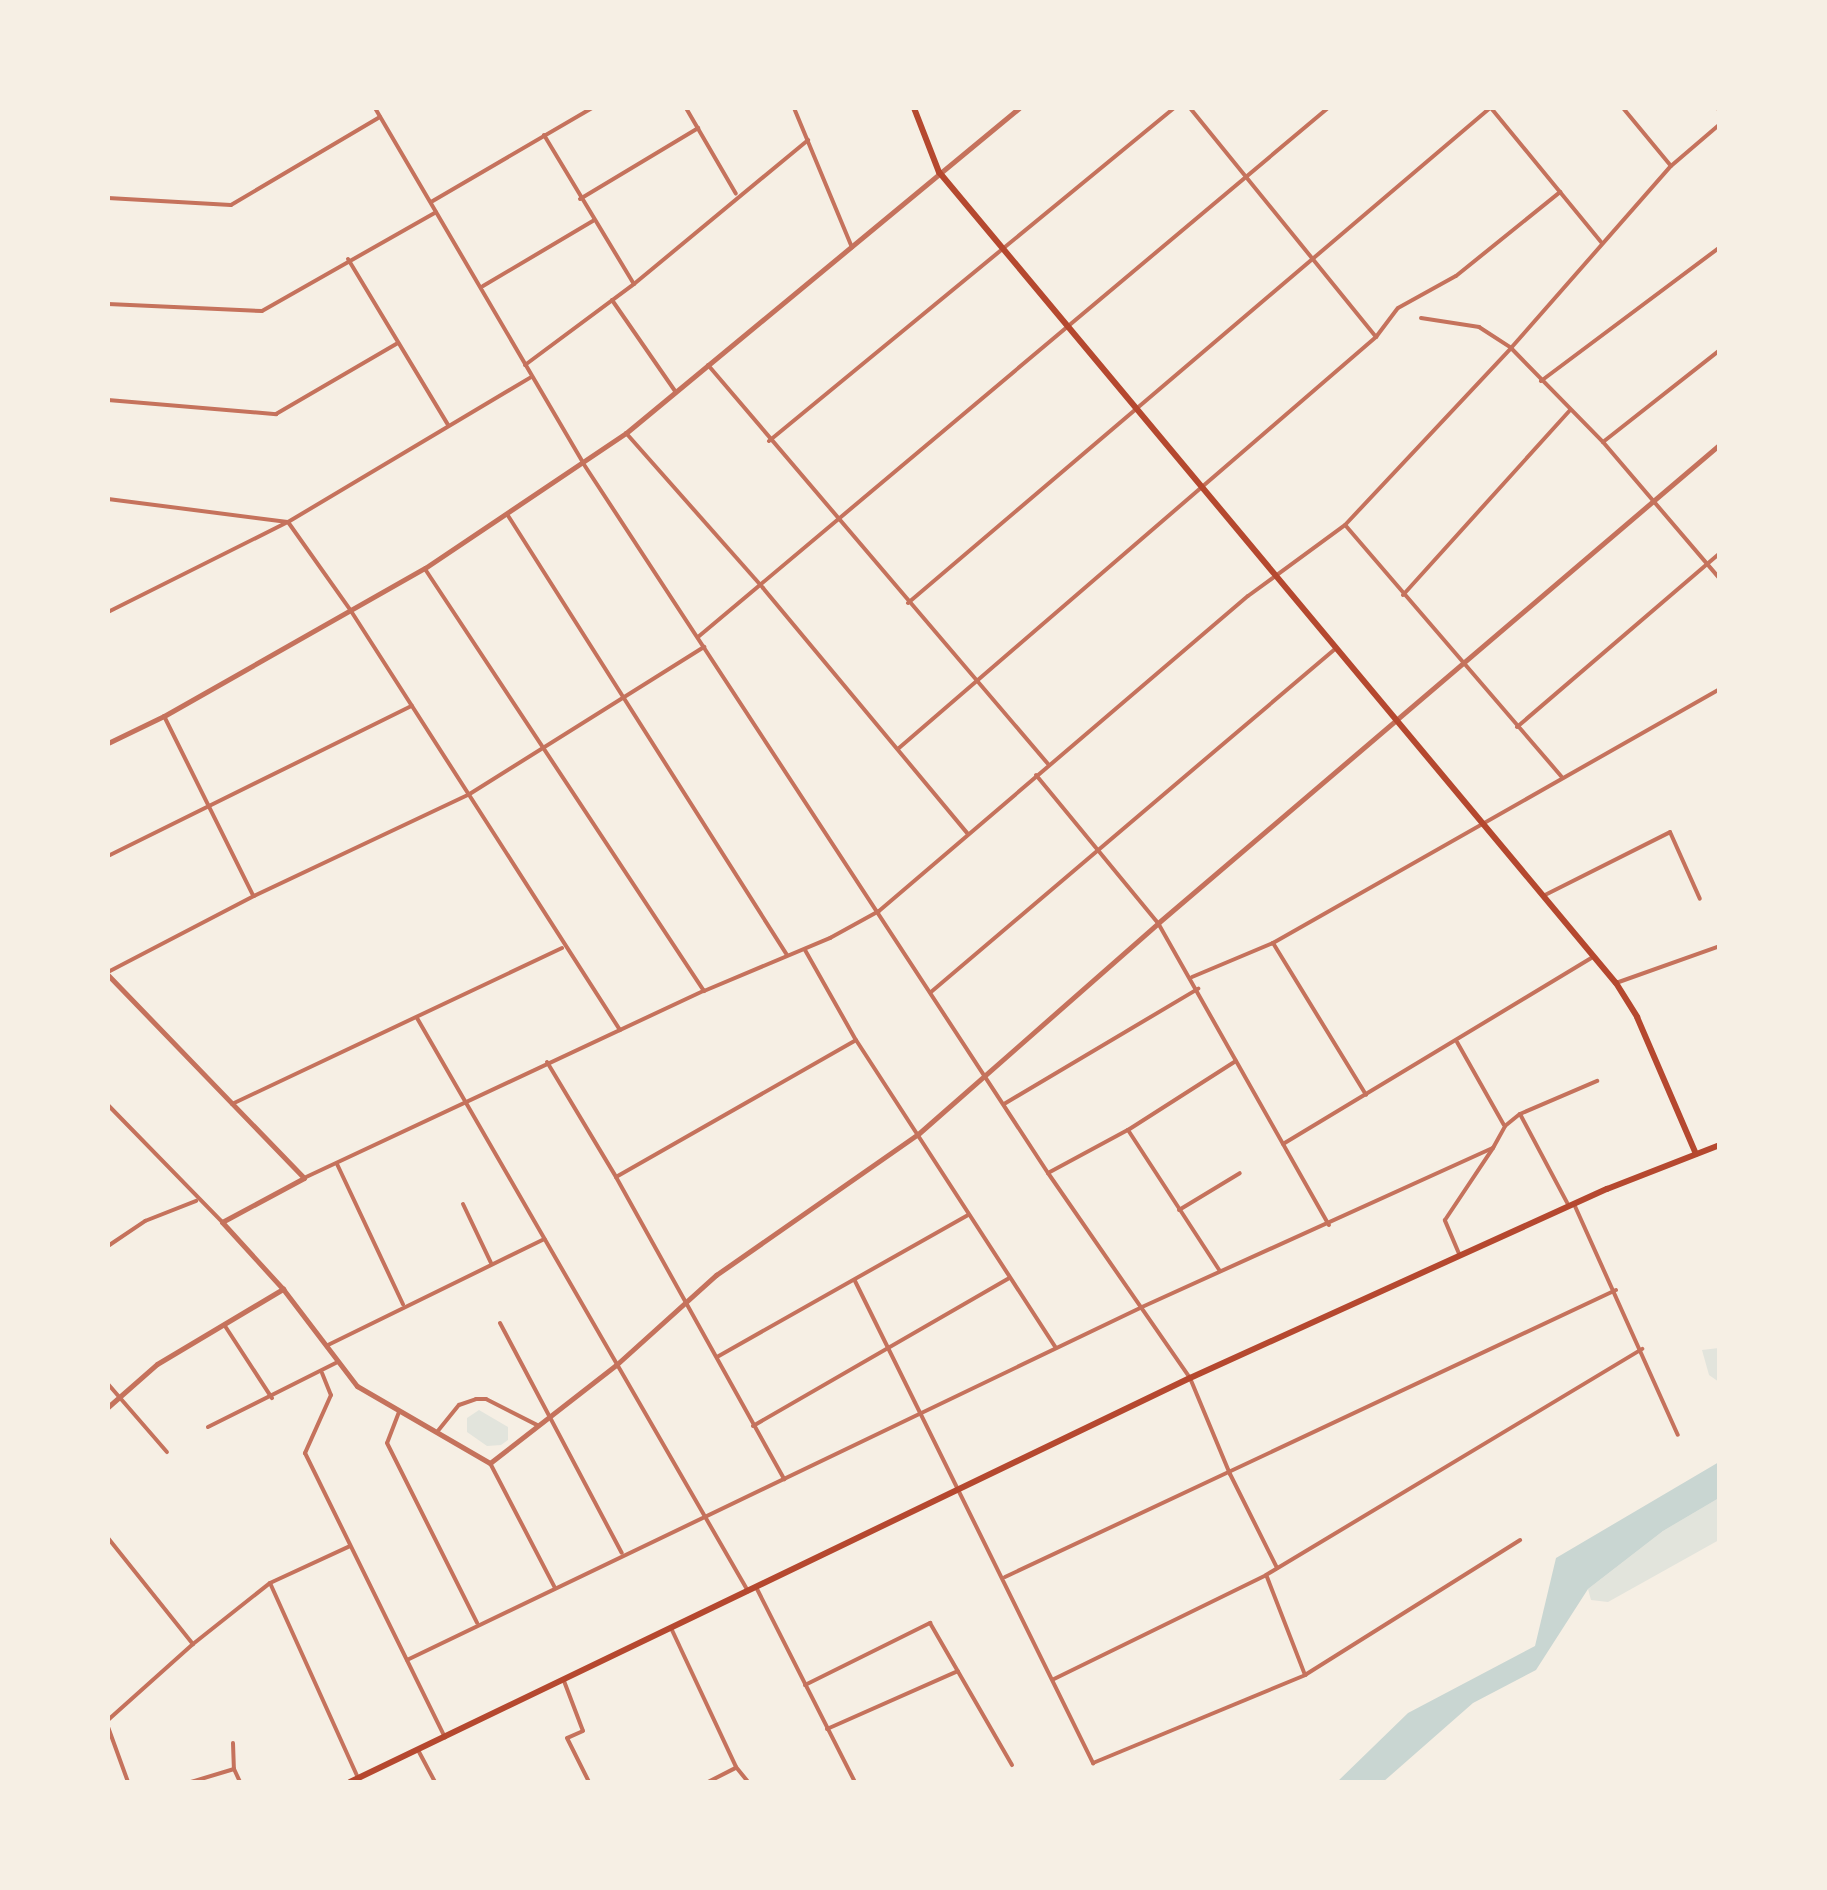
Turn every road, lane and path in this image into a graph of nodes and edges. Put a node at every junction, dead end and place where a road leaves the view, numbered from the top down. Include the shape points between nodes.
1 (375, 108) edge
2 (592, 108) edge
3 (686, 108) edge
4 (794, 108) edge
5 (914, 108) edge
6 (1020, 108) edge
7 (1174, 108) edge
8 (1190, 108) edge
9 (1328, 108) edge
10 (1490, 108) edge
11 (1623, 108) edge
12 (380, 116) junction
13 (1720, 124) edge
14 (698, 128) junction
15 (544, 135) junction
16 (808, 140) junction
17 (1671, 166) junction
18 (940, 172) junction
19 (1242, 176) junction
20 (1560, 192) junction
21 (737, 196) junction
22 (108, 198) edge
23 (580, 199) junction
24 (431, 202) junction
25 (437, 211) junction
26 (593, 221) junction
27 (1602, 243) junction
28 (1001, 246) junction
29 (852, 247) junction
30 (1720, 247) edge
31 (1312, 258) junction
32 (348, 259) junction
33 (634, 284) junction
34 (483, 286) junction
35 (612, 300) junction
36 (108, 304) edge
37 (1421, 318) dead end
38 (1069, 328) junction
39 (1376, 337) junction
40 (398, 343) junction
41 (1512, 348) junction
42 (1720, 350) edge
43 (525, 365) junction
44 (708, 366) junction
45 (530, 378) junction
46 (1542, 381) junction
47 (676, 392) junction
48 (108, 400) edge
49 (1134, 407) junction
50 (1570, 410) junction
51 (448, 425) junction
52 (626, 433) junction
53 (770, 440) junction
54 (1602, 442) junction
55 (1720, 444) edge
56 (583, 463) junction
57 (1202, 488) junction
58 (108, 499) edge
59 (1652, 503) junction
60 (507, 514) junction
61 (288, 522) junction
62 (838, 522) junction
63 (1345, 525) junction
64 (1720, 553) edge
65 (1707, 564) junction
66 (425, 568) junction
67 (1276, 576) junction
68 (1720, 579) edge
69 (763, 588) junction
70 (1403, 595) junction
71 (908, 603) junction
72 (108, 612) edge
73 (351, 612) junction
74 (698, 638) junction
75 (704, 647) junction
76 (1337, 648) junction
77 (1462, 664) junction
78 (974, 680) junction
79 (1718, 692) edge
80 (623, 698) junction
81 (412, 706) junction
82 (164, 716) junction
83 (1396, 720) junction
84 (1516, 727) junction
85 (108, 743) edge
86 (542, 748) junction
87 (899, 748) junction
88 (1048, 764) junction
89 (1036, 775) junction
90 (1561, 776) junction
91 (468, 795) junction
92 (209, 804) junction
93 (1482, 821) junction
94 (968, 834) junction
95 (1099, 850) junction
96 (108, 856) edge
97 (1544, 895) junction
98 (254, 896) junction
99 (1700, 899) dead end
100 (879, 910) junction
101 (1158, 923) junction
102 (1273, 943) junction
103 (564, 947) junction
104 (804, 948) junction
105 (1719, 948) edge
106 (787, 954) junction
107 (1594, 956) junction
108 (108, 973) edge
109 (1192, 977) junction
110 (1616, 983) junction
111 (1198, 989) junction
112 (704, 991) junction
113 (931, 992) junction
114 (417, 1018) junction
115 (620, 1030) junction
116 (856, 1040) junction
117 (1457, 1042) junction
118 (1236, 1061) junction
119 (548, 1062) junction
120 (985, 1077) junction
121 (1596, 1081) dead end
122 (1366, 1095) junction
123 (465, 1102) junction
124 (232, 1104) junction
125 (1004, 1104) junction
126 (108, 1105) edge
127 (1520, 1114) junction
128 (1504, 1126) junction
129 (1128, 1130) junction
130 (917, 1134) junction
131 (1283, 1144) junction
132 (1720, 1145) edge
133 (1493, 1148) junction
134 (1696, 1154) junction
135 (337, 1164) junction
136 (1048, 1173) junction
137 (1240, 1173) dead end
138 (616, 1176) junction
139 (304, 1178) junction
140 (198, 1200) junction
141 (463, 1204) dead end
142 (1572, 1205) junction
143 (1180, 1210) junction
144 (968, 1215) junction
145 (222, 1222) junction
146 (1329, 1225) junction
147 (108, 1236) edge
148 (544, 1239) junction
149 (110, 1244) edge
150 (1460, 1256) junction
151 (492, 1265) junction
152 (1220, 1270) junction
153 (1009, 1278) junction
154 (855, 1280) junction
155 (283, 1288) junction
156 (1616, 1290) junction
157 (685, 1304) junction
158 (404, 1306) junction
159 (1142, 1307) junction
160 (500, 1323) dead end
161 (225, 1326) junction
162 (328, 1345) junction
163 (887, 1347) junction
164 (1056, 1348) junction
165 (1642, 1348) junction
166 (717, 1357) junction
167 (339, 1360) junction
168 (616, 1365) junction
169 (322, 1374) junction
170 (1190, 1378) junction
171 (108, 1384) edge
172 (119, 1397) junction
173 (272, 1398) junction
174 (108, 1407) edge
175 (399, 1412) junction
176 (923, 1416) junction
177 (550, 1417) junction
178 (539, 1426) junction
179 (753, 1426) junction
180 (208, 1427) dead end
181 (437, 1432) junction
182 (1678, 1435) dead end
183 (167, 1452) dead end
184 (490, 1463) junction
185 (1230, 1474) junction
186 (784, 1478) junction
187 (961, 1489) junction
188 (705, 1516) junction
189 (108, 1538) edge
190 (1520, 1540) dead end
191 (351, 1546) junction
192 (623, 1555) junction
193 (1277, 1568) junction
194 (1266, 1575) junction
195 (1004, 1578) junction
196 (270, 1584) junction
197 (555, 1588) junction
198 (752, 1589) junction
199 (478, 1624) junction
200 (671, 1628) junction
201 (192, 1644) junction
202 (407, 1660) junction
203 (958, 1671) junction
204 (1306, 1674) junction
205 (563, 1680) junction
206 (1052, 1680) junction
207 (805, 1685) junction
208 (108, 1723) edge
209 (827, 1730) junction
210 (445, 1737) junction
211 (233, 1743) dead end
212 (418, 1750) junction
213 (1012, 1764) dead end
214 (736, 1767) junction
215 (234, 1769) junction
216 (364, 1779) edge
217 (128, 1782) edge
218 (192, 1782) edge
219 (240, 1782) edge
220 (350, 1782) edge
221 (436, 1782) edge
222 (589, 1782) edge
223 (708, 1782) edge
224 (748, 1782) edge
225 (855, 1782) edge

1 - 12 street
2 - 15 street
3 - 14 street
4 - 16 street
5 - 18 main road
6 - 18 street
7 - 28 street
8 - 19 street
9 - 19 street
10 - 20 street
10 - 31 street
11 - 17 street
12 - 22 street via 232,205
12 - 24 street
13 - 17 street
14 - 21 street
14 - 23 street
15 - 23 street
15 - 24 street
16 - 21 street
16 - 29 street
17 - 27 street
18 - 28 main road
18 - 29 street
19 - 31 street
19 - 38 street
20 - 27 street
20 - 39 street via 1456,276 1398,308
21 - 33 street
23 - 26 street
24 - 25 street
25 - 32 street
25 - 34 street
26 - 33 street
26 - 34 street
27 - 41 street
28 - 38 main road
28 - 53 street
29 - 44 street
30 - 46 street
31 - 39 street
31 - 49 street
32 - 36 street via 262,311
32 - 40 street
33 - 35 street
34 - 43 street
35 - 43 street
35 - 47 street
37 - 41 street via 1479,327
38 - 49 main road
38 - 62 street
39 - 57 street
40 - 48 street via 276,414
40 - 51 street
41 - 46 street
41 - 63 street
42 - 54 street
43 - 45 street
44 - 47 street
44 - 53 street
45 - 51 street
45 - 56 street
46 - 50 street
47 - 52 street
49 - 57 main road
49 - 71 street
50 - 54 street
50 - 70 street
51 - 61 street
52 - 56 street
52 - 69 street
53 - 62 street
54 - 59 street
55 - 59 street
56 - 60 street
56 - 74 street
57 - 67 main road
57 - 78 street
58 - 61 street
59 - 65 street
59 - 77 street
60 - 66 street
60 - 80 street
61 - 72 street
61 - 73 street
62 - 69 street
62 - 71 street
63 - 67 street
63 - 70 street
64 - 65 street
65 - 68 street
65 - 84 street
66 - 73 street
66 - 86 street
67 - 76 main road
67 - 88 street
69 - 74 street
69 - 87 street
70 - 77 street
71 - 78 street
73 - 81 street
73 - 82 street
74 - 75 street
75 - 80 street
75 - 100 street
76 - 83 main road
76 - 95 street
77 - 83 street
77 - 84 street
78 - 87 street
78 - 88 street
79 - 90 street
80 - 86 street
80 - 106 street
81 - 91 street
81 - 92 street
82 - 85 street
82 - 92 street
83 - 93 main road
83 - 101 street
84 - 90 street
86 - 91 street
86 - 112 street
87 - 94 street
88 - 89 street
89 - 94 street
89 - 95 street
90 - 93 street
91 - 98 street
91 - 103 street
92 - 96 street
92 - 98 street
93 - 97 main road
93 - 102 street
94 - 100 street
95 - 101 street
95 - 113 street
97 - 99 street via 1665,833 1675,834
97 - 107 main road
98 - 108 street
100 - 104 street
100 - 113 street
101 - 109 street
101 - 120 street
102 - 109 street
102 - 122 street
103 - 114 street
103 - 115 street
104 - 106 street
104 - 116 street
105 - 110 street
106 - 112 street
107 - 110 main road
107 - 117 street
108 - 124 street
109 - 111 street
110 - 134 main road
111 - 118 street
111 - 125 street
112 - 115 street
113 - 120 street
114 - 123 street
114 - 124 street
115 - 119 street
116 - 130 street
116 - 138 street
117 - 122 street
117 - 128 street
118 - 129 street
118 - 131 street
119 - 123 street
119 - 138 street
120 - 125 street
120 - 130 street
121 - 127 street
122 - 131 street
123 - 135 street
123 - 148 street
124 - 139 street
125 - 136 street
126 - 140 street
127 - 128 street
127 - 142 street
128 - 133 street
129 - 136 street
129 - 143 street
130 - 144 street
130 - 157 street via 716,1275
131 - 146 street
132 - 134 main road
133 - 146 street
133 - 150 street via 1445,1220
134 - 142 main road
135 - 139 street
135 - 158 street
136 - 159 street
137 - 143 street
138 - 157 street
139 - 145 street
140 - 145 street
140 - 149 street
141 - 151 street
142 - 150 main road
142 - 156 street
143 - 152 street
144 - 153 street
144 - 154 street
145 - 155 street
146 - 152 street
147 - 149 street
148 - 151 street
148 - 168 street
150 - 170 main road
151 - 158 street
152 - 159 street
153 - 163 street
153 - 164 street
154 - 163 street
154 - 166 street
155 - 161 street
155 - 162 street
156 - 165 street
156 - 185 street
157 - 166 street
157 - 168 street
158 - 162 street
159 - 164 street
159 - 170 street
160 - 177 street
161 - 172 street via 157,1364
161 - 173 street
162 - 167 street
163 - 176 street
163 - 179 street
164 - 176 street
165 - 182 street
165 - 193 street
166 - 179 street
167 - 169 street
167 - 175 street via 358,1386
168 - 177 street
168 - 188 street
169 - 173 street
169 - 191 street via 331,1395 305,1453
170 - 185 street
170 - 187 main road
171 - 172 street
172 - 174 street
172 - 183 street
173 - 180 street
175 - 181 street
175 - 199 street via 387,1443
176 - 186 street
176 - 187 street
177 - 178 street
177 - 192 street
178 - 181 street via 476,1399 459,1405
178 - 184 street
179 - 186 street
181 - 184 street
184 - 197 street
185 - 193 street
185 - 195 street
186 - 188 street
187 - 195 street
187 - 198 main road
188 - 192 street
188 - 198 street
189 - 201 street
190 - 204 street
191 - 196 street
191 - 202 street
192 - 197 street
193 - 194 street
194 - 204 street
194 - 206 street
195 - 206 street
196 - 201 street
196 - 216 street
197 - 199 street
198 - 200 main road
198 - 207 street
199 - 202 street
200 - 205 main road
200 - 214 street
201 - 208 street
202 - 210 street
203 - 207 street via 930,1623
203 - 209 street
203 - 213 street
204 - 206 street via 1096,1763
205 - 210 main road
205 - 222 street via 582,1731 566,1738
207 - 209 street
208 - 217 street
209 - 225 street
210 - 212 main road
211 - 215 street
212 - 216 main road
212 - 221 street
214 - 223 street
214 - 224 street
215 - 218 street
215 - 219 street
216 - 220 main road

